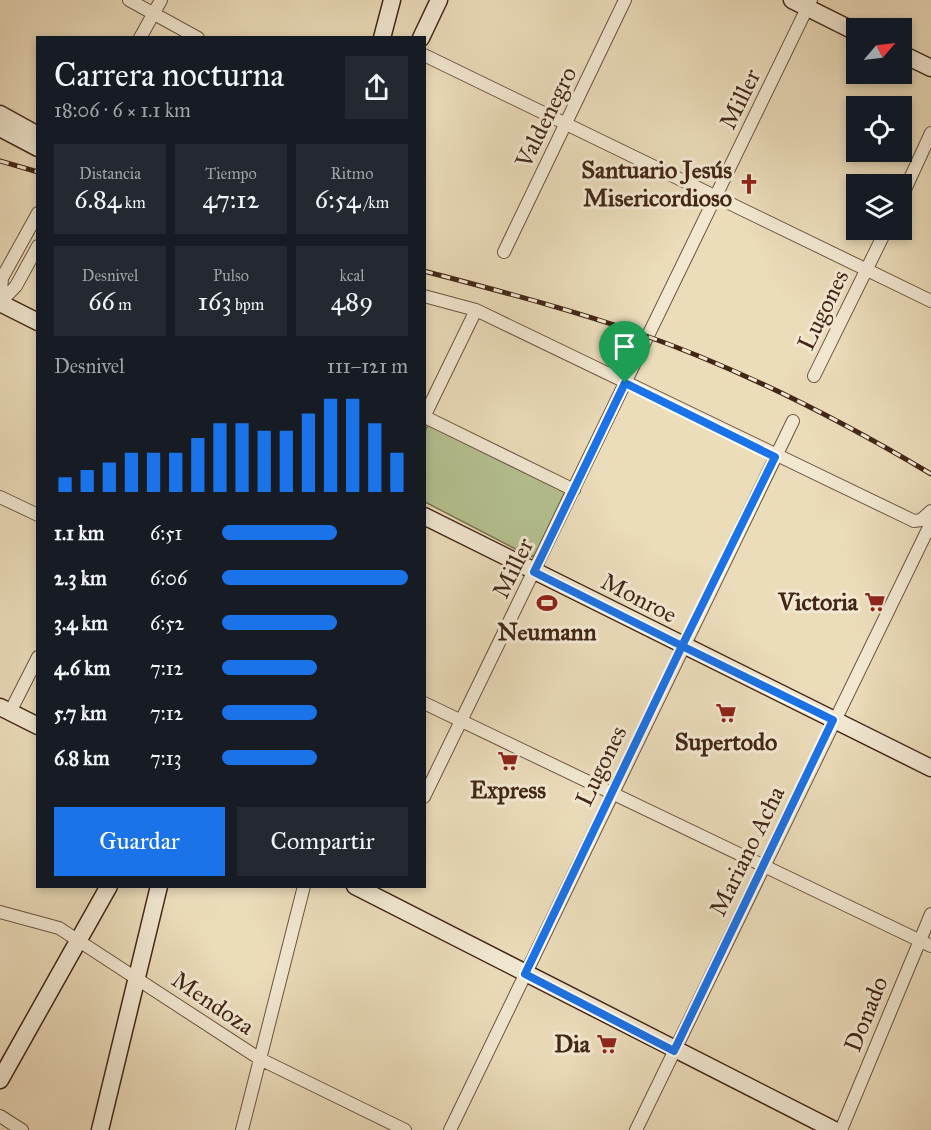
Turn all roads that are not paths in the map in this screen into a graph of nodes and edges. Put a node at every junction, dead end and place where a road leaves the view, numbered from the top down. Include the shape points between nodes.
1 (129, 0) edge
2 (161, 0) edge
3 (392, 0) edge
4 (439, 0) edge
5 (625, 0) edge
6 (803, 2) edge
7 (154, 14) junction
8 (846, 26) edge
9 (141, 36) edge
10 (194, 36) edge
11 (385, 36) edge
12 (422, 36) edge
13 (426, 57) edge
14 (912, 59) edge
15 (931, 68) edge
16 (0, 114) edge
17 (566, 123) junction
18 (0, 128) edge
19 (36, 134) edge
20 (931, 134) edge
21 (36, 147) edge
22 (912, 175) edge
23 (717, 195) junction
24 (36, 217) edge
25 (36, 234) edge
26 (881, 240) edge
27 (36, 250) edge
28 (504, 252) dead end
29 (867, 269) junction
30 (426, 297) edge
31 (931, 301) edge
32 (0, 303) edge
33 (476, 310) junction
34 (36, 321) edge
35 (814, 376) dead end
36 (625, 383) junction
37 (426, 415) edge
38 (426, 417) edge
39 (793, 421) dead end
40 (775, 457) junction
41 (574, 490) junction
42 (0, 497) edge
43 (931, 511) edge
44 (36, 514) edge
45 (426, 517) edge
46 (914, 521) junction
47 (930, 527) edge
48 (913, 557) junction
49 (534, 572) junction
50 (682, 646) junction
51 (36, 660) edge
52 (426, 704) edge
53 (5, 710) edge
54 (833, 720) junction
55 (461, 721) junction
56 (36, 725) edge
57 (931, 768) edge
58 (613, 792) junction
59 (426, 793) edge
60 (764, 864) junction
61 (108, 888) edge
62 (158, 888) edge
63 (303, 888) edge
64 (363, 888) edge
65 (378, 892) edge
66 (0, 912) edge
67 (931, 914) edge
68 (79, 940) junction
69 (919, 940) junction
70 (931, 946) edge
71 (525, 974) junction
72 (136, 977) junction
73 (674, 1051) junction
74 (260, 1059) junction
75 (0, 1080) edge
76 (0, 1116) edge
77 (22, 1130) edge
78 (100, 1130) edge
79 (242, 1130) edge
80 (405, 1130) edge
81 (450, 1130) edge
82 (636, 1130) edge
83 (834, 1130) edge
84 (841, 1130) edge

1 - 7 street
2 - 7 street
3 - 11 main road
4 - 12 main road
5 - 17 street, Valdenegro
6 - 8 main road
6 - 23 street, Miller
7 - 9 street
7 - 10 street
13 - 17 street
14 - 15 main road
16 - 19 main road
17 - 23 street
17 - 28 street, Valdenegro
18 - 21 main road
20 - 22 street
23 - 29 street
23 - 36 street, Miller
24 - 32 street via 2,278
25 - 32 street
26 - 29 street, Lugones
27 - 32 street via 16,286
29 - 31 street
29 - 35 street, Lugones
30 - 33 street
32 - 34 main road
33 - 36 street
33 - 37 street
36 - 40 street
36 - 41 street, Miller
38 - 41 street
39 - 40 street, Lugones
40 - 46 street
40 - 50 street, Lugones
41 - 49 street, Miller
42 - 44 street
43 - 46 street
45 - 49 main road, Monroe
46 - 48 street, Mariano Acha via 918,532
47 - 48 street, Mariano Acha
48 - 54 street, Mariano Acha
49 - 50 main road, Monroe
49 - 55 street, Miller
50 - 54 main road, Monroe
50 - 58 street, Lugones
51 - 53 street
52 - 55 street
53 - 56 main road
54 - 57 main road, Monroe
54 - 60 street, Mariano Acha
55 - 58 street
55 - 59 street, Miller
58 - 60 street
58 - 71 street, Lugones
60 - 69 street
60 - 73 street, Mariano Acha
61 - 68 main road
62 - 72 main road
63 - 74 street
64 - 65 main road
65 - 71 main road
66 - 68 street, Mendoza via 59,928
67 - 69 street, Donado
68 - 72 street, Mendoza
68 - 75 main road
69 - 70 street
69 - 84 street, Donado
71 - 73 main road
71 - 81 street, Lugones
72 - 74 street, Mendoza
72 - 78 main road
73 - 82 street, Mariano Acha
73 - 83 main road
74 - 79 street
74 - 80 street, Mendoza
76 - 77 street

